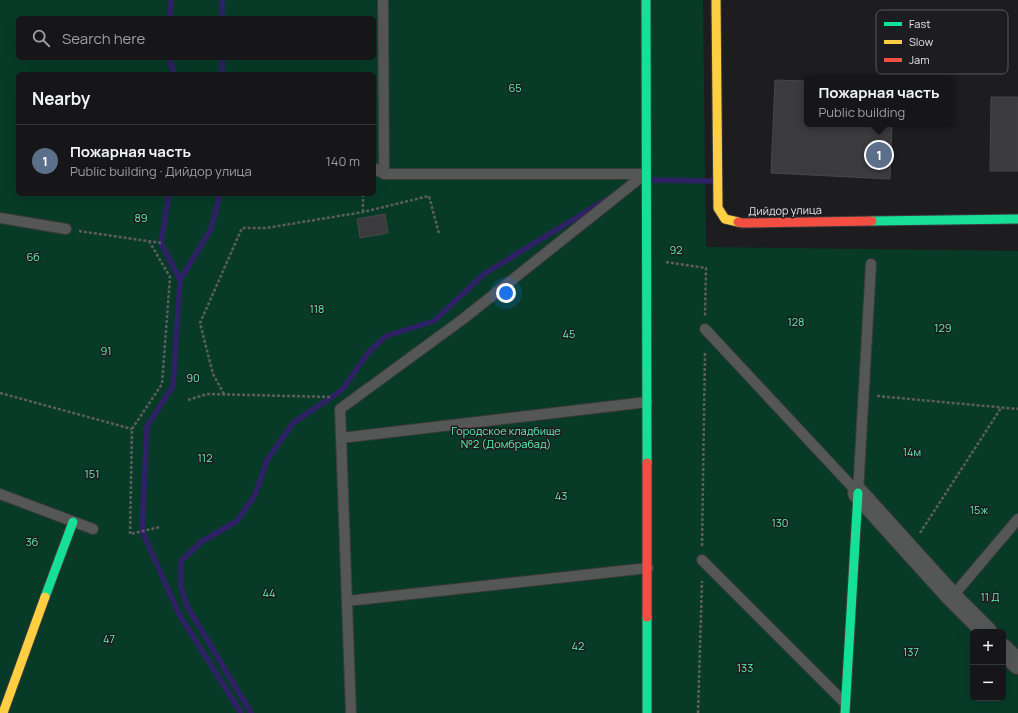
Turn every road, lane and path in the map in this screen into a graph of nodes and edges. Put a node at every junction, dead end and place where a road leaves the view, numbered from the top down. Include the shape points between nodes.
1 (383, 0) edge
2 (646, 0) edge
3 (716, 0) edge
4 (376, 169) edge
5 (384, 174) junction
6 (645, 174) junction
7 (363, 196) edge
8 (362, 212) junction
9 (0, 218) edge
10 (1018, 219) edge
11 (66, 229) joint
12 (439, 234) dead end
13 (148, 241) junction
14 (161, 243) dead end
15 (646, 260) junction
16 (871, 264) dead end
17 (705, 329) junction
18 (0, 393) edge
19 (224, 394) junction
20 (864, 395) junction
21 (330, 397) dead end
22 (188, 400) dead end
23 (647, 402) junction
24 (1001, 408) junction
25 (1018, 409) edge
26 (132, 429) junction
27 (341, 438) junction
28 (858, 493) junction
29 (0, 494) edge
30 (1018, 519) edge
31 (74, 522) junction
32 (160, 527) dead end
33 (93, 529) dead end
34 (909, 550) junction
35 (702, 560) junction
36 (648, 568) junction
37 (952, 597) junction
38 (347, 601) junction
39 (984, 629) edge
40 (1006, 652) edge
41 (1018, 664) edge
42 (845, 709) edge
43 (3, 713) edge
44 (351, 713) edge
45 (646, 713) edge
46 (698, 713) edge
47 (854, 713) edge

1 - 5 lane
2 - 6 street
3 - 10 street, Дийдор улица via 718,208 725,218 742,223
4 - 5 lane
5 - 6 lane
6 - 15 street
6 - 27 lane via 463,319 340,409
7 - 8 path
8 - 12 path via 429,196
8 - 19 path via 266,228 242,228 200,323 213,374
9 - 11 lane
11 - 13 path
13 - 14 path
13 - 26 path via 170,278 162,384
15 - 17 path via 706,268
15 - 23 street
16 - 20 lane
17 - 28 lane
17 - 35 path
18 - 26 path
19 - 21 path
19 - 22 path via 207,394
20 - 24 path
20 - 28 lane
23 - 27 lane
23 - 36 street
24 - 25 path
24 - 34 path
26 - 32 path via 130,534
27 - 38 lane
28 - 34 street
28 - 42 street
29 - 31 lane
30 - 37 lane
31 - 33 lane
31 - 43 street
34 - 37 street
35 - 42 lane
35 - 46 path
36 - 38 lane
36 - 45 street
37 - 39 street
38 - 44 lane
40 - 41 street
42 - 47 lane

